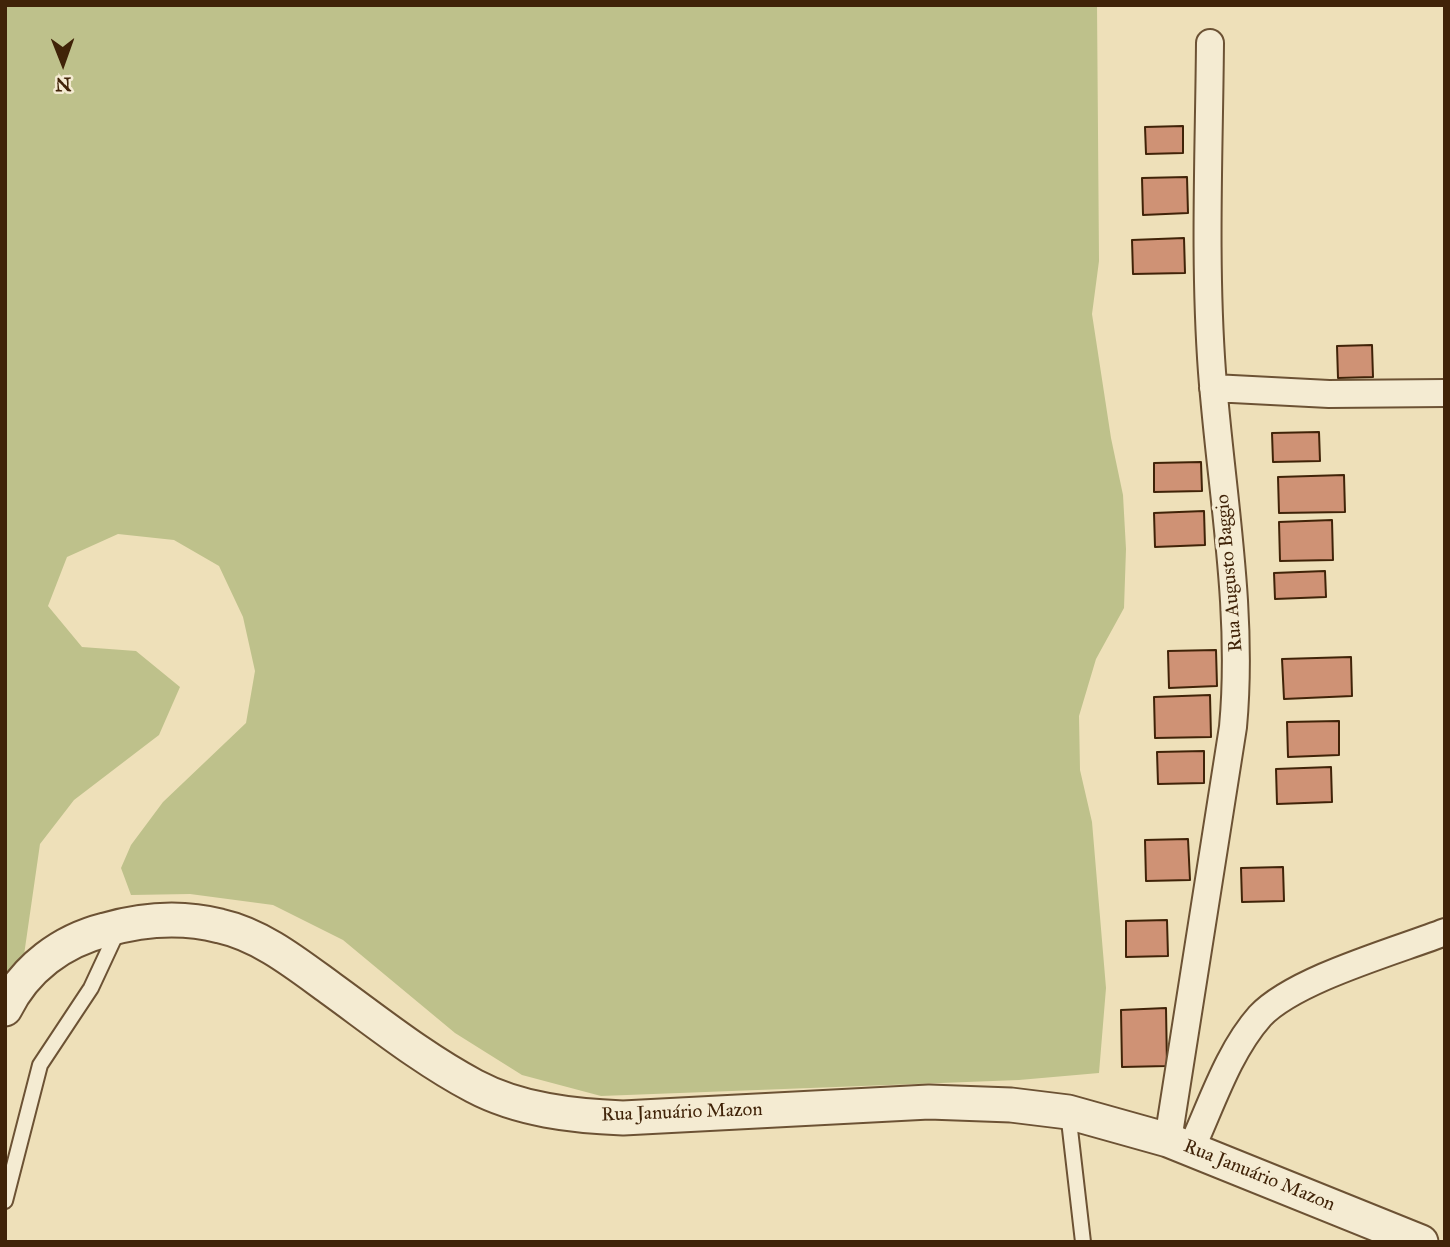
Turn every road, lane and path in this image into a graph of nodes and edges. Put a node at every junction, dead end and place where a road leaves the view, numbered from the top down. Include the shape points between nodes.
1 (1210, 43) dead end
2 (1213, 388) junction
3 (1445, 393) edge
4 (120, 926) junction
5 (1445, 932) edge
6 (5, 1009) edge
7 (1068, 1112) junction
8 (1180, 1145) junction
9 (5, 1201) edge
10 (1083, 1242) edge
11 (1421, 1242) edge

1 - 2 street, Rua Augusto Baggio
2 - 3 street
2 - 8 street, Rua Augusto Baggio via 1237,624 1237,678
4 - 6 street, Rua Januário Mazon via 61,947 33,969
4 - 7 street, Rua Januário Mazon via 187,920 254,938 476,1088 543,1109 623,1118 929,1102
4 - 9 lane via 91,988 40,1065
5 - 8 street via 1275,1003 1234,1056
7 - 8 street, Rua Januário Mazon
7 - 10 lane
8 - 11 street, Rua Januário Mazon

